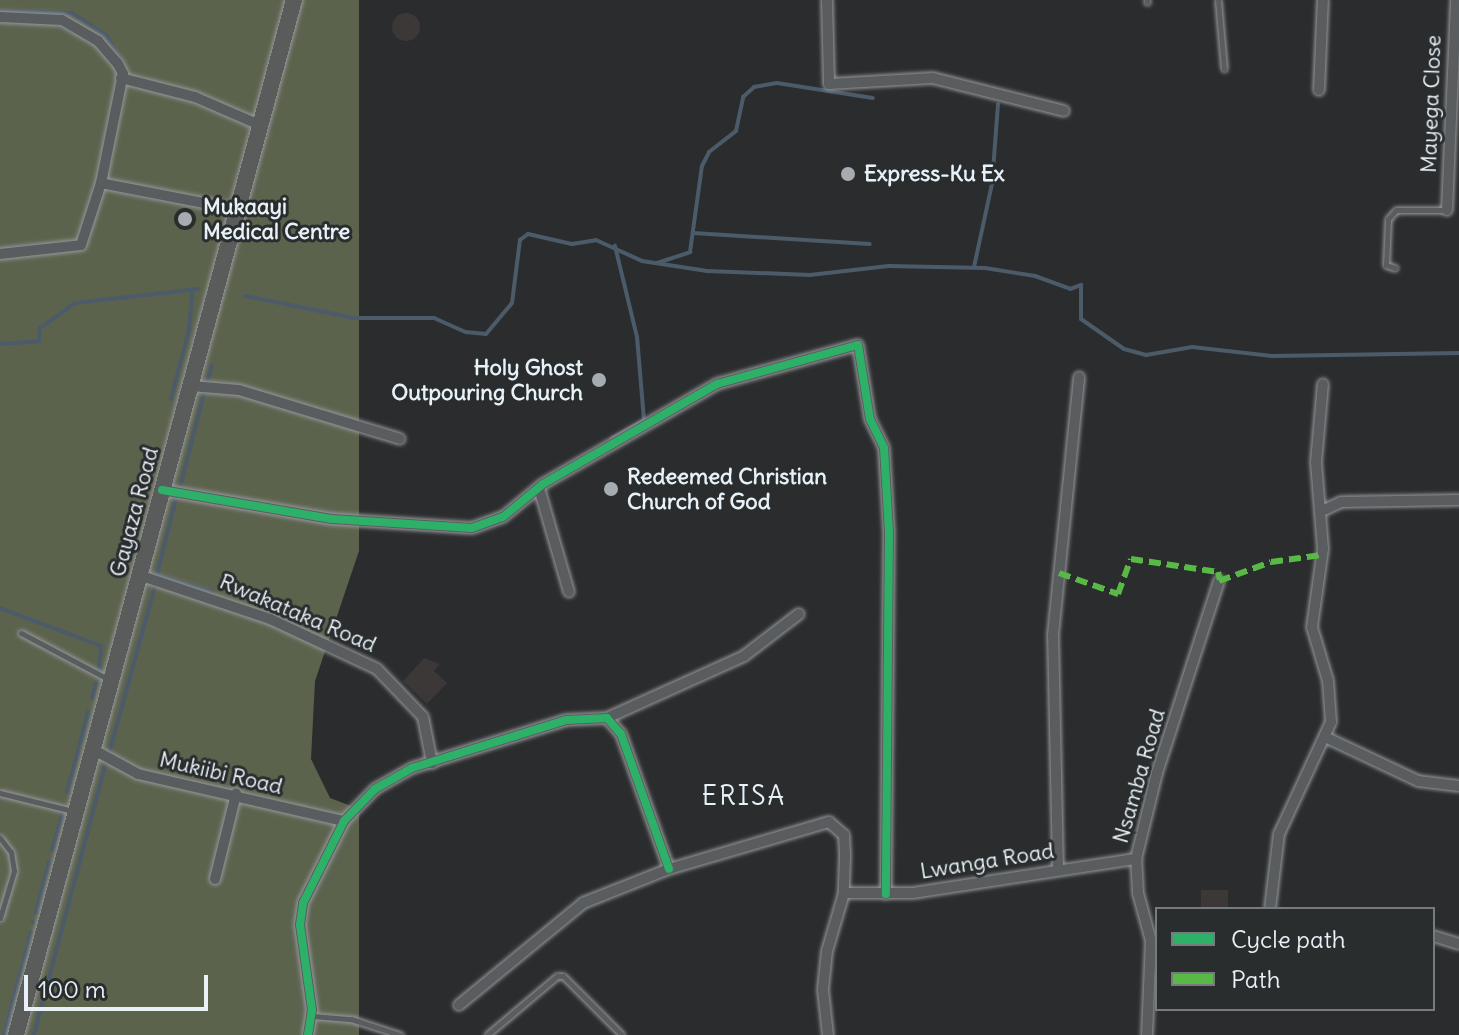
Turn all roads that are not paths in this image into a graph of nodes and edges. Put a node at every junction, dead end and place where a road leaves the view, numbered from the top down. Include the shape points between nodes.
1 (294, 0) edge
2 (827, 0) edge
3 (1218, 0) edge
4 (1323, 0) edge
5 (1456, 0) edge
6 (0, 17) edge
7 (1224, 69) dead end
8 (121, 78) junction
9 (1319, 90) dead end
10 (1064, 111) dead end
11 (262, 126) junction
12 (101, 183) junction
13 (240, 210) junction
14 (1447, 210) joint
15 (0, 254) edge
16 (1395, 268) dead end
17 (1079, 377) dead end
18 (1323, 384) dead end
19 (191, 386) junction
20 (400, 439) dead end
21 (539, 488) junction
22 (162, 490) junction
23 (1459, 500) edge
24 (1324, 510) junction
25 (139, 575) junction
26 (1219, 581) dead end
27 (569, 592) dead end
28 (799, 614) dead end
29 (21, 633) dead end
30 (112, 681) junction
31 (607, 718) junction
32 (1325, 737) junction
33 (94, 750) junction
34 (432, 763) junction
35 (1459, 786) edge
36 (0, 793) edge
37 (236, 794) junction
38 (78, 812) junction
39 (344, 821) junction
40 (0, 838) edge
41 (1136, 859) junction
42 (669, 869) junction
43 (1058, 870) junction
44 (215, 879) dead end
45 (844, 893) junction
46 (886, 894) junction
47 (1270, 907) edge
48 (0, 918) edge
49 (1435, 937) edge
50 (1154, 941) edge
51 (1459, 944) edge
52 (459, 1005) dead end
53 (312, 1016) junction
54 (16, 1035) edge
55 (308, 1035) edge
56 (400, 1035) edge
57 (487, 1035) edge
58 (622, 1035) edge
59 (828, 1035) edge
60 (1147, 1035) edge

1 - 11 main road, Gayaza Road
2 - 10 street via 829,84 933,78
3 - 7 lane
4 - 9 street
5 - 14 street, Mayega Close
6 - 8 street via 72,24 98,41 118,64
8 - 11 street via 195,97
8 - 12 street
11 - 13 main road, Gayaza Road
12 - 13 street
12 - 15 street via 81,245
13 - 19 main road, Gayaza Road
14 - 16 lane via 1396,210 1388,219 1386,265
17 - 43 street via 1053,635
18 - 24 street via 1316,462
19 - 20 street via 253,393
19 - 22 main road, Gayaza Road
21 - 22 street via 503,517 472,528 444,530 318,518
21 - 27 street
21 - 46 street via 717,384 858,345 870,419 884,448 889,531
22 - 25 main road, Gayaza Road
23 - 24 street via 1341,502
24 - 32 street via 1312,611 1331,698
25 - 30 main road, Gayaza Road
25 - 34 street, Rwakataka Road via 270,619 377,669 423,717
26 - 41 street, Nsamba Road via 1157,773
28 - 31 street via 744,656
29 - 30 lane
30 - 33 main road, Gayaza Road
31 - 34 street via 566,720
31 - 42 street via 621,734
32 - 35 street via 1418,781
32 - 47 street via 1279,834
33 - 37 street, Mukiibi Road via 138,774
33 - 38 main road, Gayaza Road
34 - 39 street via 375,789
36 - 38 lane
37 - 39 street, Mukiibi Road
37 - 44 street
38 - 54 main road, Gayaza Road
39 - 53 street via 303,903 300,925
40 - 48 lane via 11,852 14,871
41 - 43 street, Lwanga Road
41 - 50 street, Nsamba Road via 1138,893
42 - 45 street via 829,822 844,835
42 - 52 street via 564,914
43 - 46 street, Lwanga Road
45 - 46 street, Lwanga Road
45 - 59 street via 827,951 823,990
49 - 51 street
50 - 60 street, Nsamba Road
53 - 55 street
53 - 56 lane via 351,1019
57 - 58 lane via 563,976

